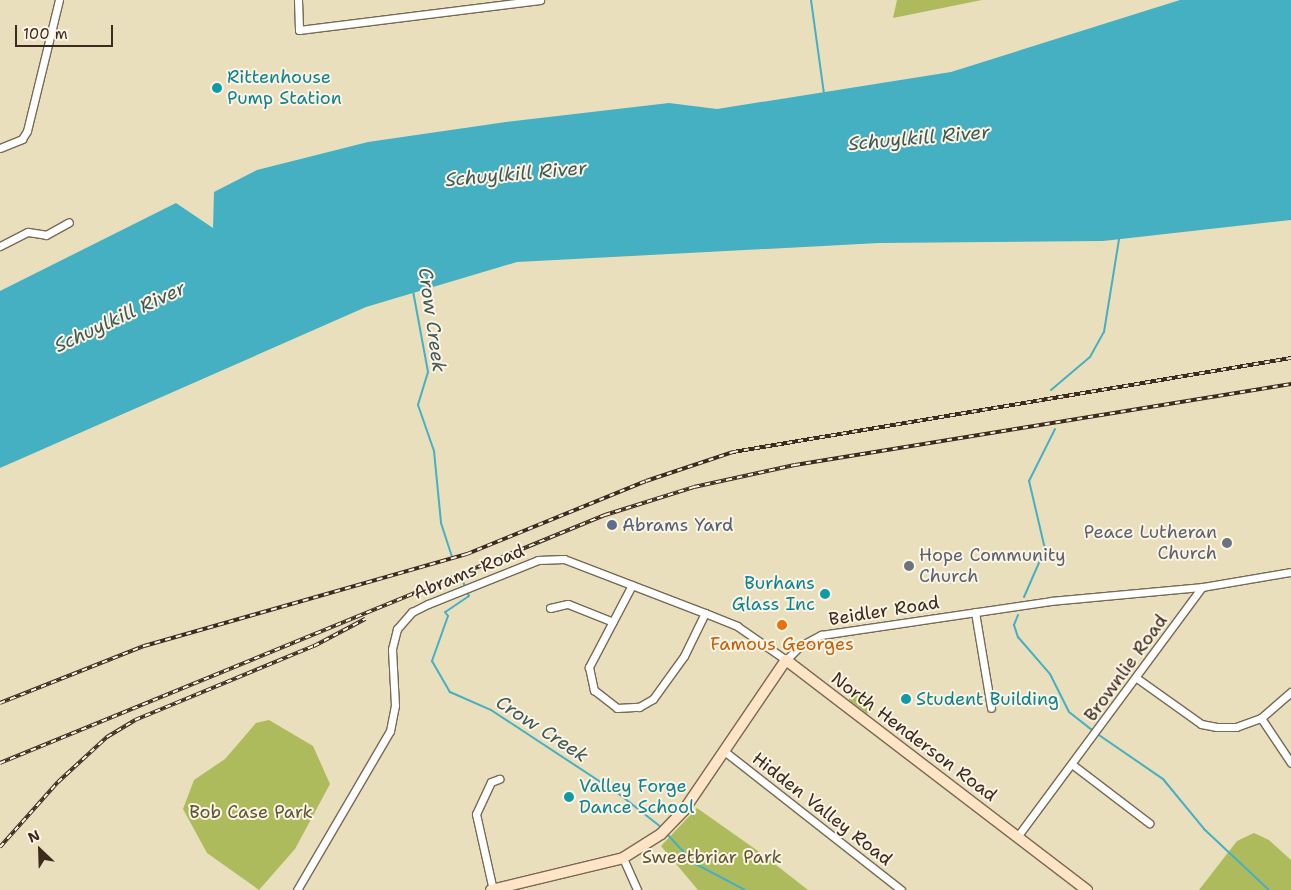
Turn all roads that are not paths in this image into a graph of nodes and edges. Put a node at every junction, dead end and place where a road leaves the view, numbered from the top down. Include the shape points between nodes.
1 (59, 0) edge
2 (298, 0) edge
3 (540, 0) edge
4 (0, 148) edge
5 (69, 222) dead end
6 (0, 246) edge
7 (1291, 572) edge
8 (632, 585) junction
9 (1202, 587) junction
10 (550, 608) dead end
11 (975, 612) junction
12 (705, 613) junction
13 (613, 622) junction
14 (786, 660) junction
15 (1138, 679) junction
16 (1291, 692) edge
17 (991, 708) dead end
18 (1261, 718) junction
19 (724, 751) junction
20 (1291, 763) edge
21 (1073, 765) junction
22 (499, 779) dead end
23 (1149, 823) dead end
24 (1017, 837) junction
25 (623, 858) junction
26 (297, 890) edge
27 (492, 890) edge
28 (637, 890) edge
29 (901, 890) edge
30 (1087, 890) edge

1 - 4 street via 27,131 22,139
2 - 3 street via 299,30
5 - 6 street via 50,233 28,232
7 - 9 street
8 - 12 street, North Henderson Road
8 - 13 street
8 - 26 street, Abrams Road via 555,558 471,587 412,612 398,629 392,649 395,705 390,731
9 - 11 street, Beidler Road
9 - 15 street, Brownlie Road
10 - 13 street via 568,604
11 - 14 street, Beidler Road via 821,635 800,646
11 - 17 street
12 - 13 street via 684,656 653,699 632,708 604,702 589,673 594,654
12 - 14 street, North Henderson Road via 737,626
14 - 19 street
14 - 24 street, North Henderson Road
15 - 18 street via 1201,724 1236,727
15 - 21 street, Brownlie Road
16 - 18 street
18 - 20 street
19 - 25 street via 665,831
19 - 29 street, Hidden Valley Road
21 - 23 street
21 - 24 street, Brownlie Road
22 - 27 street via 491,782 476,814
24 - 30 street, North Henderson Road
25 - 27 street
25 - 28 street

